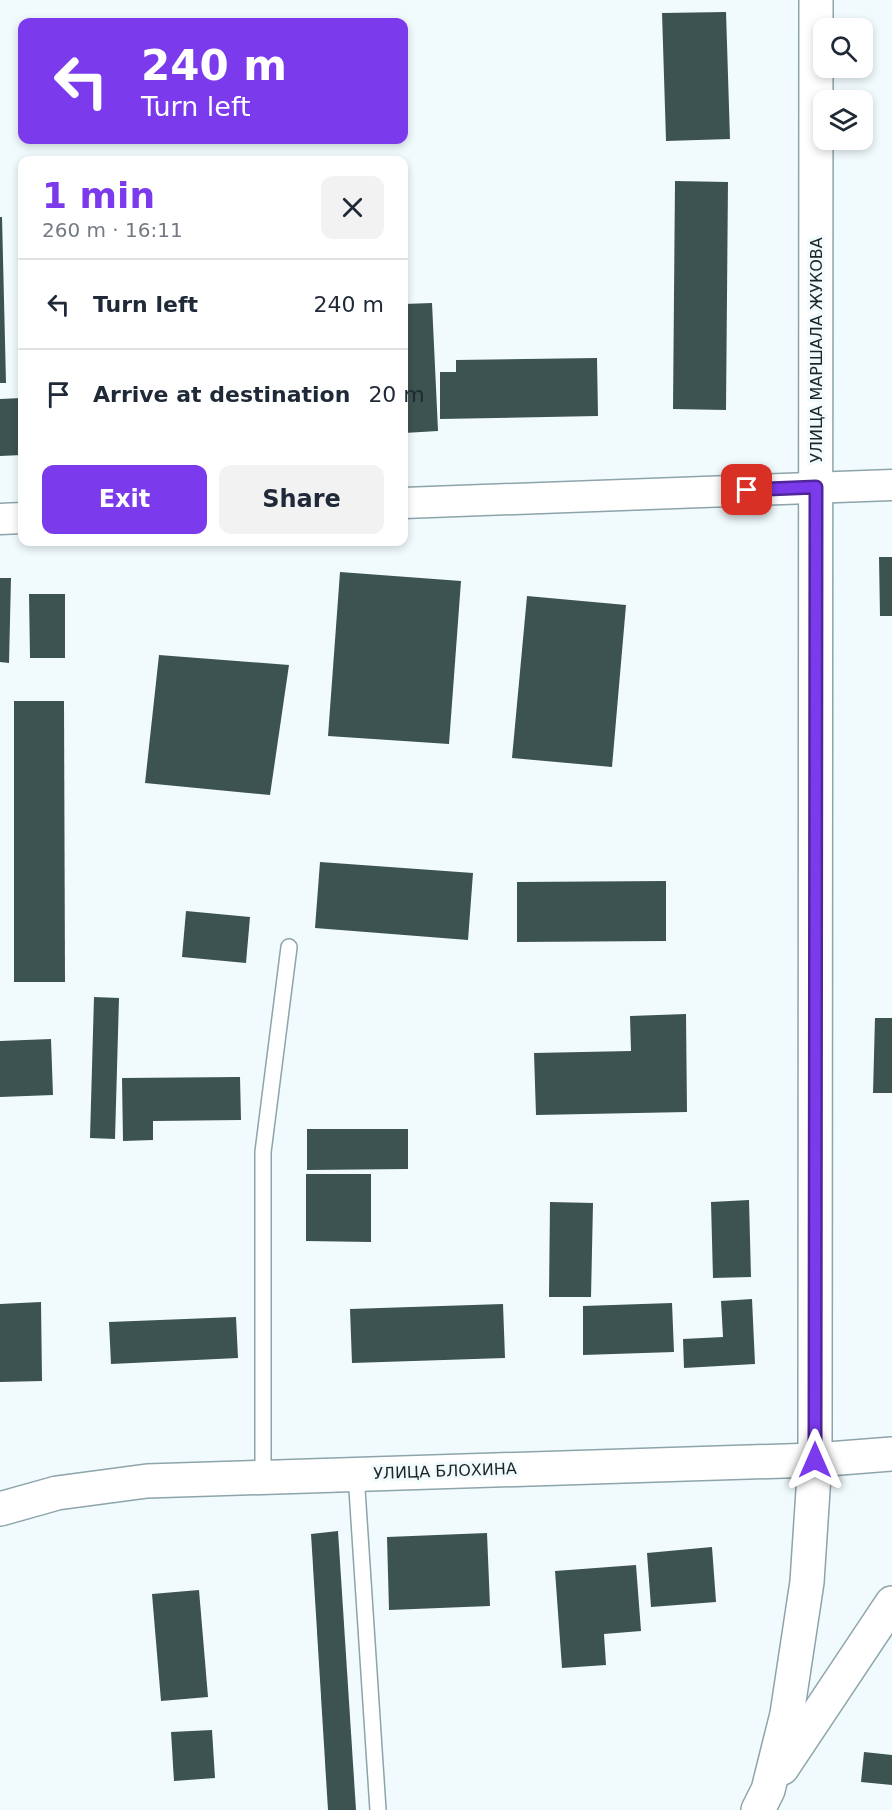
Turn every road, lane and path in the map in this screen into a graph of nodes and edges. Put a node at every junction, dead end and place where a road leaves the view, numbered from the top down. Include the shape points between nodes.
1 (816, 0) edge
2 (892, 485) edge
3 (816, 487) junction
4 (408, 503) edge
5 (18, 518) edge
6 (0, 519) edge
7 (289, 947) dead end
8 (892, 1454) edge
9 (815, 1460) junction
10 (356, 1474) junction
11 (263, 1477) junction
12 (0, 1509) edge
13 (892, 1603) edge
14 (763, 1800) edge
15 (378, 1810) edge

1 - 3 main road, УЛИЦА МАРШАЛА ЖУКОВА
2 - 3 street
3 - 4 street
3 - 9 main road, УЛИЦА МАРШАЛА ЖУКОВА
5 - 6 street
7 - 11 lane via 263,1152
8 - 9 main road, УЛИЦА БЛОХИНА
9 - 10 main road, УЛИЦА БЛОХИНА
9 - 14 main road, УЛИЦА МАРШАЛА ЖУКОВА via 807,1582 787,1714
10 - 11 main road, УЛИЦА БЛОХИНА
10 - 15 lane
11 - 12 main road, УЛИЦА БЛОХИНА via 147,1481 57,1493
13 - 14 main road

